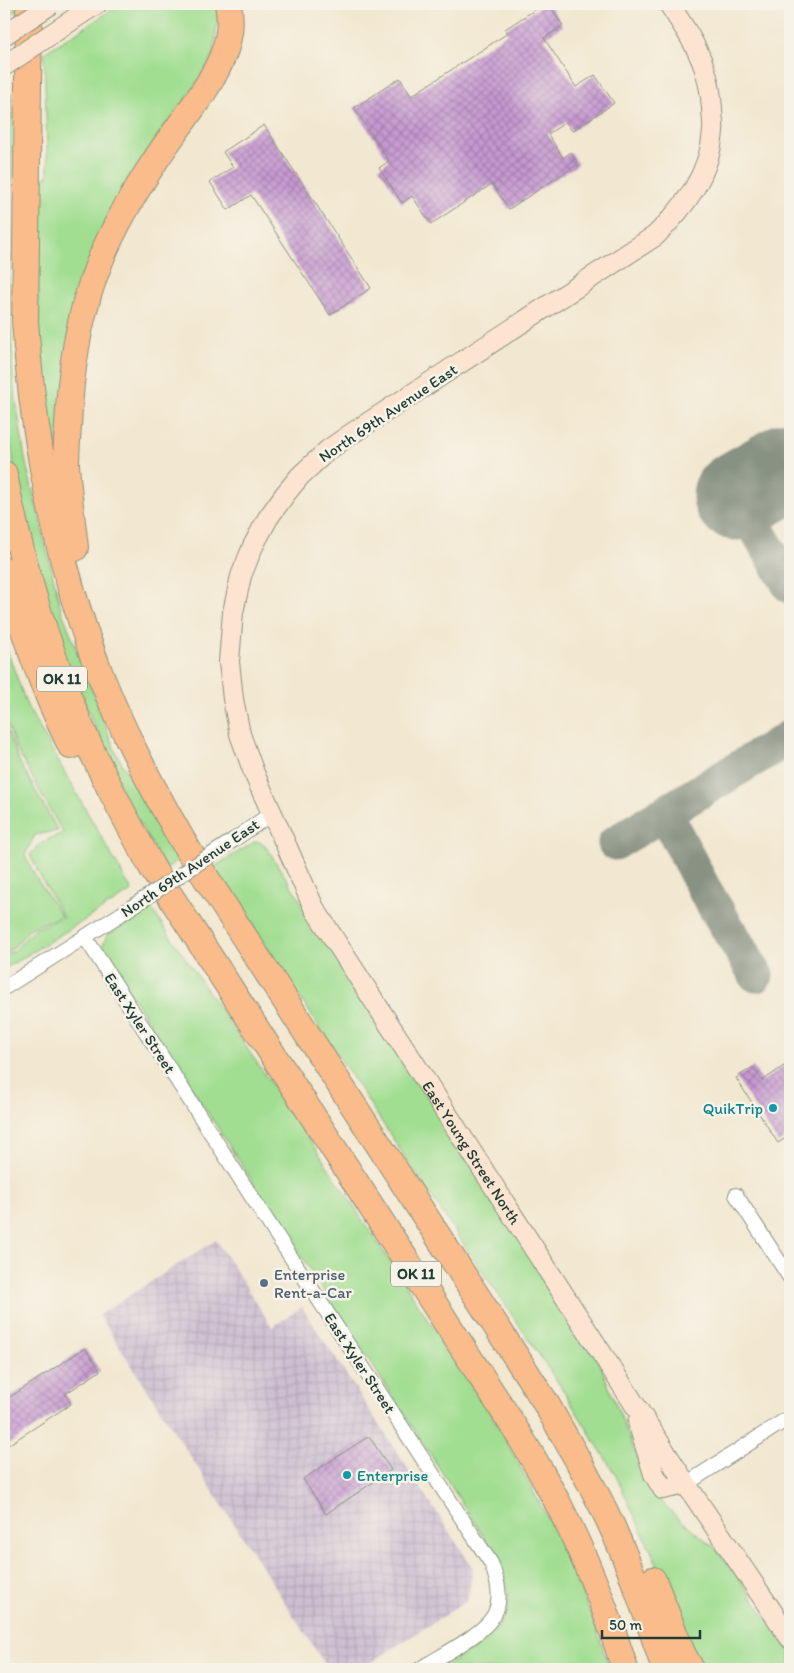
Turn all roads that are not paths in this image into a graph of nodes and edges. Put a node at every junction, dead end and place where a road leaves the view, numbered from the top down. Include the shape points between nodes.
1 (29, 4) edge
2 (51, 4) edge
3 (228, 4) edge
4 (669, 4) edge
5 (91, 8) edge
6 (4, 35) edge
7 (4, 66) edge
8 (4, 474) edge
9 (4, 570) edge
10 (85, 631) junction
11 (272, 813) junction
12 (154, 871) junction
13 (85, 937) junction
14 (4, 988) edge
15 (736, 1195) dead end
16 (454, 1262) junction
17 (790, 1278) edge
18 (790, 1417) edge
19 (686, 1484) junction
20 (790, 1638) edge
21 (420, 1669) edge
22 (625, 1669) edge
23 (665, 1669) edge
24 (691, 1669) edge

1 - 10 highway, OK 11 via 25,276 28,373 53,516
2 - 6 street, bridge
3 - 10 highway via 230,20 223,55 208,85 154,162 118,222 95,274 77,337 66,463
4 - 11 street, North 69th Avenue East via 704,66 711,98 713,131 706,168 685,204 662,229 642,244 328,450 286,493 252,546 232,612 229,662 240,734
5 - 7 street, bridge
8 - 12 highway, OK 11 via 22,555 58,670 102,774
9 - 12 highway via 44,689 87,780 109,820
10 - 16 highway, OK 11 via 126,734 168,817
11 - 13 street, North 69th Avenue East, bridge
11 - 19 street, East Young Street North via 314,908
12 - 22 highway, OK 11 via 541,1471 587,1565
13 - 14 street, North 69th Avenue East
13 - 21 street, East Xyler Street via 491,1563 499,1586 494,1615 469,1638
15 - 17 street
16 - 23 highway, OK 11 via 544,1400 583,1468 627,1564
16 - 24 highway via 559,1395 594,1455 627,1519
18 - 19 street
19 - 20 street, East Young Street North

